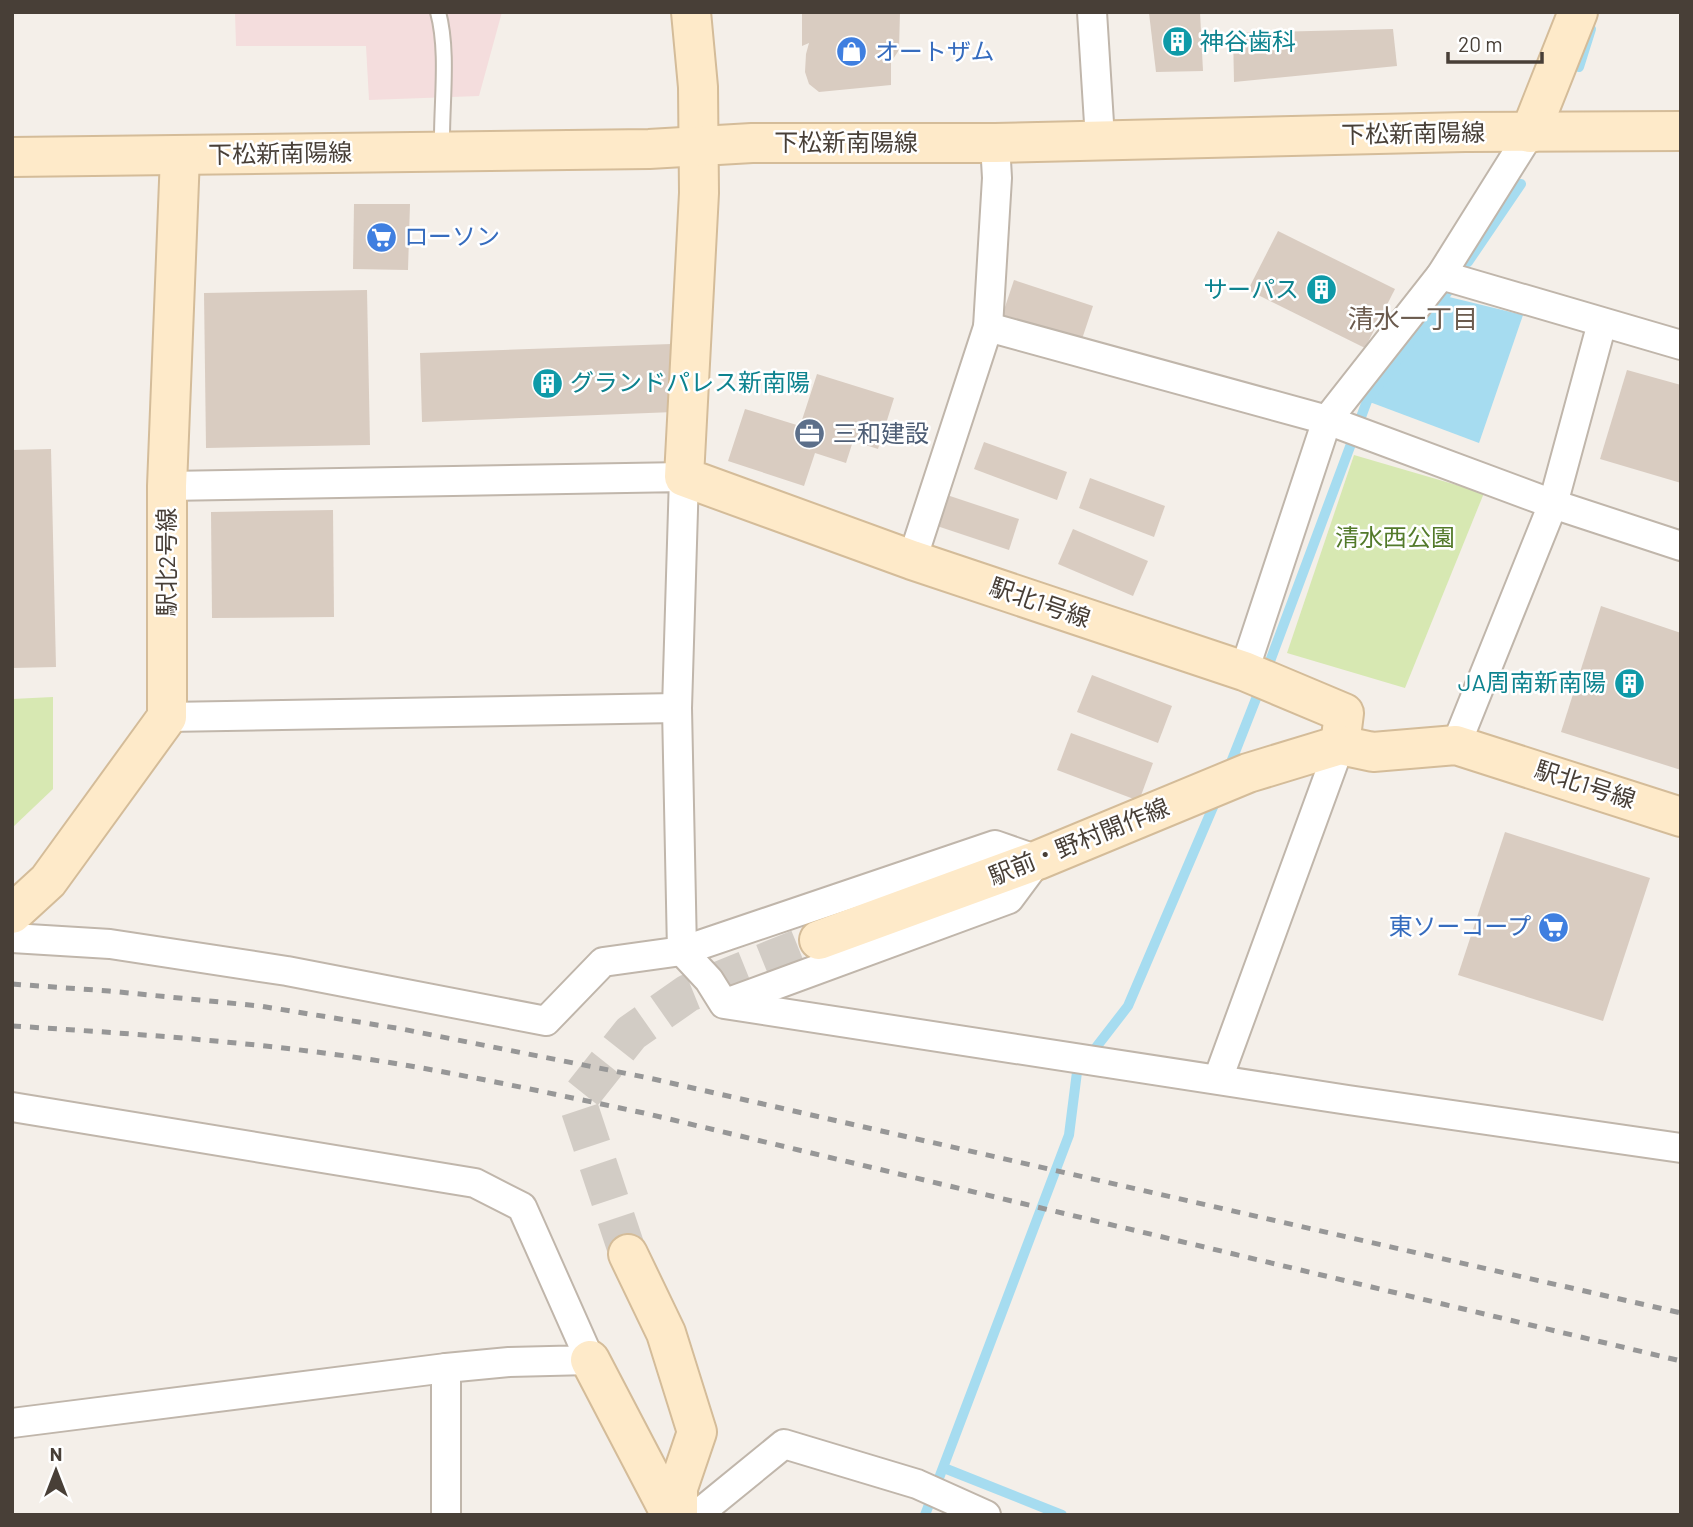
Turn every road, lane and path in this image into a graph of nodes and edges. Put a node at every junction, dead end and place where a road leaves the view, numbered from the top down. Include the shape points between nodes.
1 (438, 12) edge
2 (691, 12) edge
3 (1092, 12) edge
4 (1578, 12) edge
5 (1681, 131) edge
6 (1530, 133) junction
7 (1100, 139) junction
8 (995, 143) junction
9 (699, 146) junction
10 (442, 150) junction
11 (12, 156) edge
12 (180, 156) junction
13 (1441, 275) junction
14 (1602, 323) junction
15 (988, 327) junction
16 (1681, 345) edge
17 (1327, 420) junction
18 (684, 477) junction
19 (167, 486) junction
20 (1553, 504) junction
21 (1681, 546) edge
22 (912, 559) junction
23 (1244, 671) junction
24 (677, 708) junction
25 (167, 717) junction
26 (1340, 745) junction
27 (1456, 745) junction
28 (1681, 817) edge
29 (1038, 860) junction
30 (12, 914) edge
31 (12, 938) edge
32 (818, 940) tunnel mouth
33 (682, 951) junction
34 (724, 1004) junction
35 (1218, 1079) junction
36 (12, 1107) edge
37 (1681, 1148) edge
38 (628, 1254) tunnel mouth
39 (590, 1360) junction
40 (446, 1368) junction
41 (12, 1423) edge
42 (446, 1515) edge
43 (671, 1515) edge
44 (678, 1515) edge
45 (697, 1515) edge
46 (986, 1515) edge

1 - 10 lane via 444,34
2 - 9 street
3 - 7 street
4 - 6 street
5 - 6 street, 下松新南陽線
6 - 7 street, 下松新南陽線
6 - 13 street
7 - 8 street, 下松新南陽線
8 - 9 street, 下松新南陽線
8 - 15 street via 998,178
9 - 10 street, 下松新南陽線
9 - 18 street
10 - 12 street, 下松新南陽線
11 - 12 street, 下松新南陽線
12 - 19 street, 駅北2号線
13 - 14 street
13 - 17 street
14 - 16 street
14 - 20 street
15 - 17 street
15 - 22 street
17 - 20 street
17 - 23 street
18 - 19 street
18 - 22 street, 駅北1号線
18 - 24 street
19 - 25 street, 駅北2号線
20 - 21 street
20 - 27 street
22 - 23 street, 駅北1号線
23 - 26 street, 駅北1号線 via 1344,713
24 - 25 street
24 - 33 street
25 - 30 street via 48,881
26 - 27 street, 駅北1号線 via 1373,752
26 - 29 street, 駅前・野村開作線 via 1248,774
26 - 35 street
27 - 28 street, 駅北1号線
29 - 32 street, 駅前・野村開作線
29 - 33 street via 995,845
29 - 34 street via 1009,899
31 - 33 street via 110,944 287,971 546,1021 603,962
33 - 34 street
34 - 35 street
35 - 37 street
36 - 39 street via 475,1183 522,1207
38 - 44 street via 666,1333 697,1433 678,1488
39 - 40 street
39 - 43 street
40 - 41 street
40 - 42 street
45 - 46 street via 784,1444 917,1484

